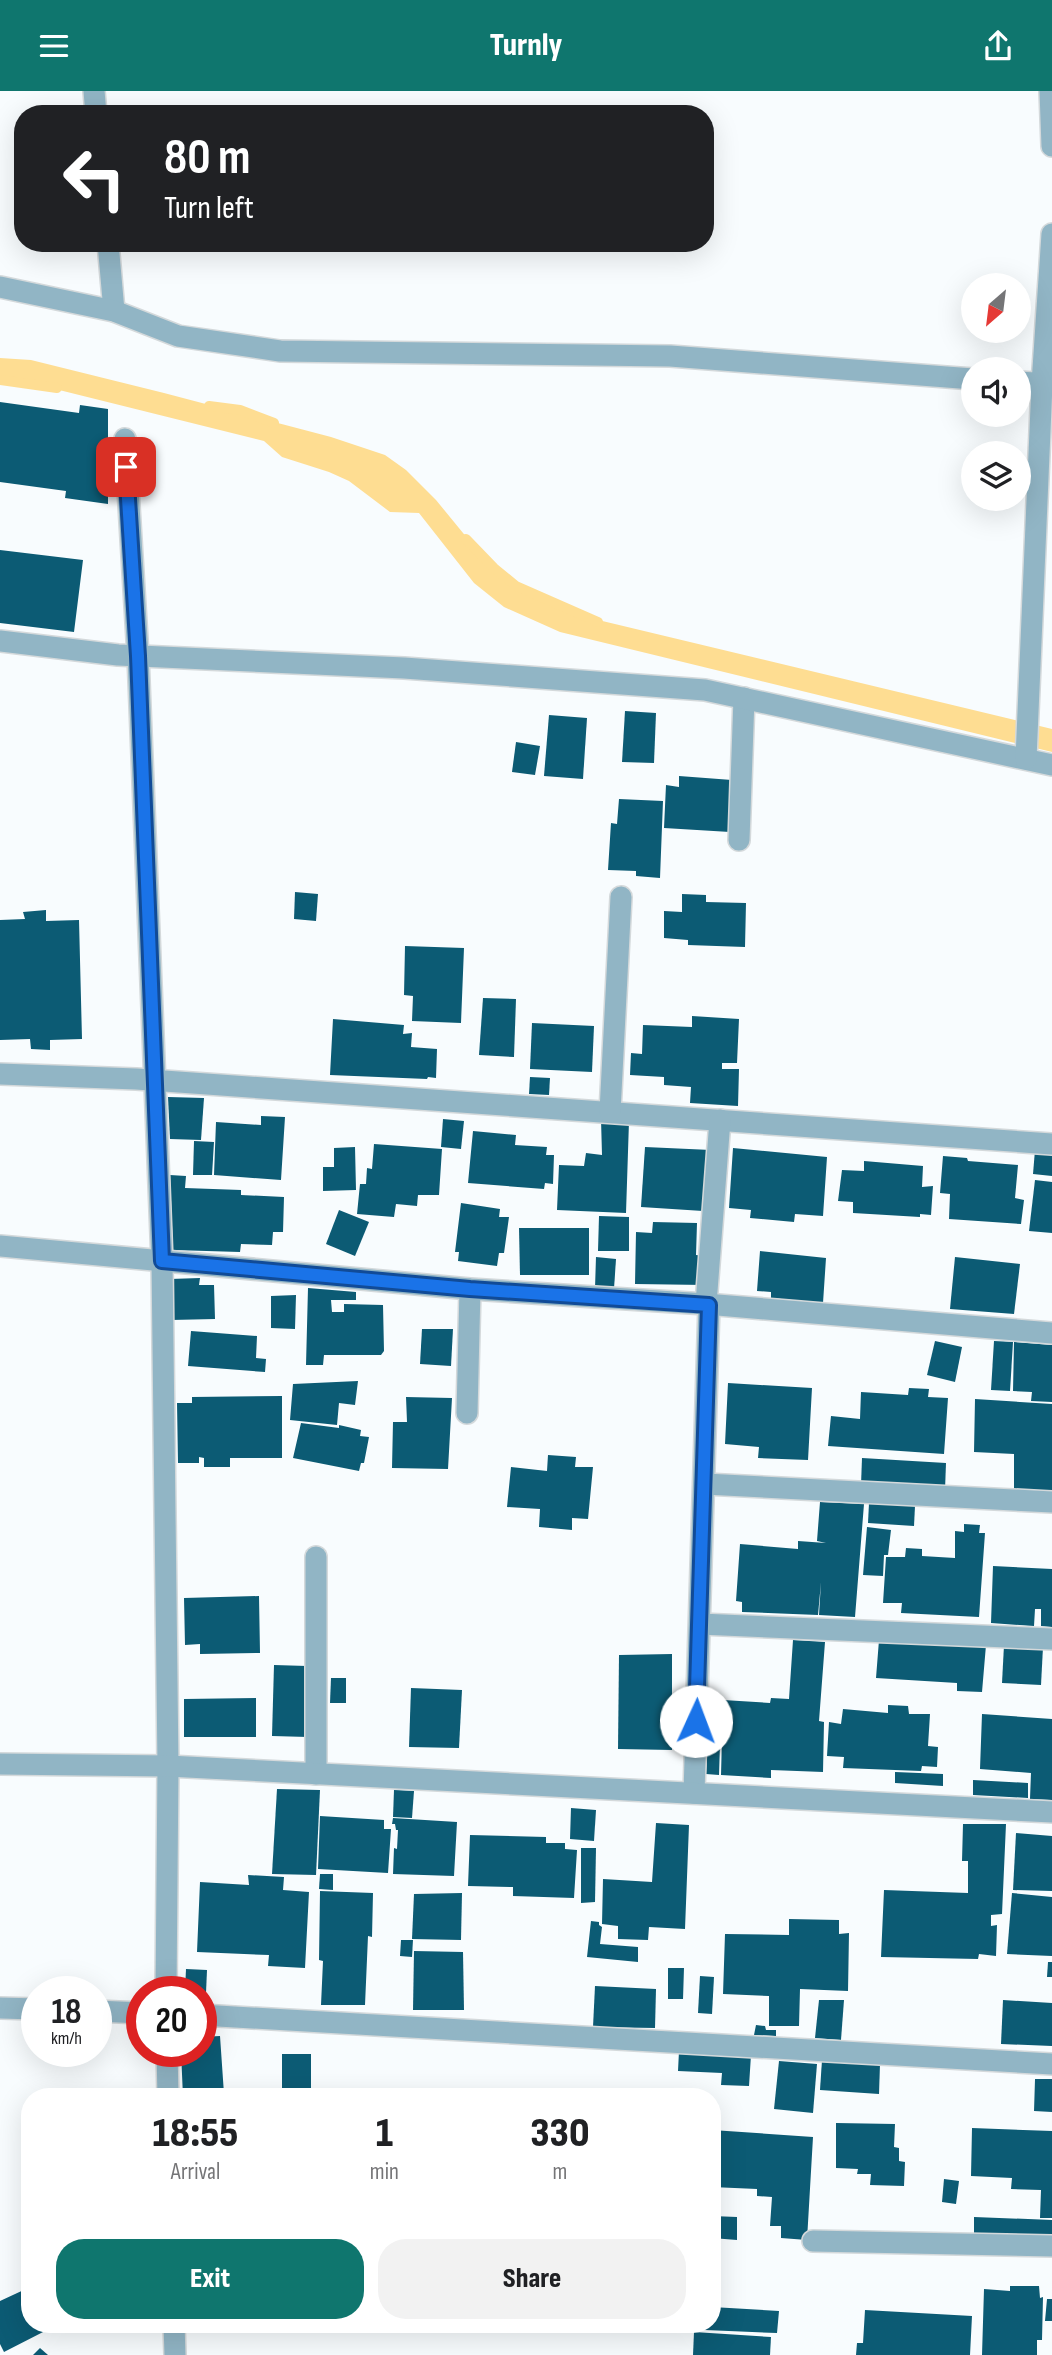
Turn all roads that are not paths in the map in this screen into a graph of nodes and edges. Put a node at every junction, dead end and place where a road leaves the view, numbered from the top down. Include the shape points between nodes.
1 (1050, 91) edge
2 (1052, 146) edge
3 (1052, 234) edge
4 (109, 252) edge
5 (0, 287) edge
6 (114, 311) junction
7 (961, 378) edge
8 (1047, 384) edge
9 (125, 439) dead end
10 (0, 641) edge
11 (138, 656) junction
12 (744, 698) junction
13 (1027, 752) junction
14 (1052, 765) edge
15 (739, 840) dead end
16 (621, 897) dead end
17 (0, 1074) edge
18 (155, 1081) junction
19 (610, 1112) junction
20 (720, 1120) junction
21 (1052, 1144) edge
22 (0, 1246) edge
23 (162, 1261) junction
24 (470, 1289) junction
25 (708, 1305) junction
26 (1052, 1333) edge
27 (467, 1413) dead end
28 (705, 1484) junction
29 (1052, 1502) edge
30 (316, 1556) dead end
31 (700, 1624) junction
32 (1052, 1639) edge
33 (0, 1764) edge
34 (167, 1766) junction
35 (316, 1773) junction
36 (694, 1793) junction
37 (1052, 1812) edge
38 (166, 1976) edge
39 (0, 2008) edge
40 (21, 2009) edge
41 (217, 2016) edge
42 (1052, 2064) edge
43 (167, 2067) edge
44 (168, 2088) edge
45 (813, 2241) dead end
46 (1052, 2246) edge
47 (174, 2333) edge
48 (175, 2355) edge

1 - 2 street
3 - 8 street
4 - 6 street
5 - 6 street
6 - 7 street via 178,336 280,351 670,356
8 - 13 street
9 - 11 street
10 - 11 street
11 - 12 street via 417,669 705,689
11 - 18 street
12 - 13 street
12 - 15 street
13 - 14 street
16 - 19 street
17 - 18 street
18 - 19 street
18 - 23 street
19 - 20 street
20 - 21 street
20 - 25 street
22 - 23 street
23 - 24 street
23 - 34 street
24 - 25 street
24 - 27 street
25 - 26 street
25 - 28 street
28 - 29 street
28 - 31 street
30 - 35 street
31 - 32 street
31 - 36 street
33 - 34 street
34 - 35 street
34 - 38 street
35 - 36 street
36 - 37 street
39 - 40 street
41 - 42 street
43 - 44 street
45 - 46 street
47 - 48 street

